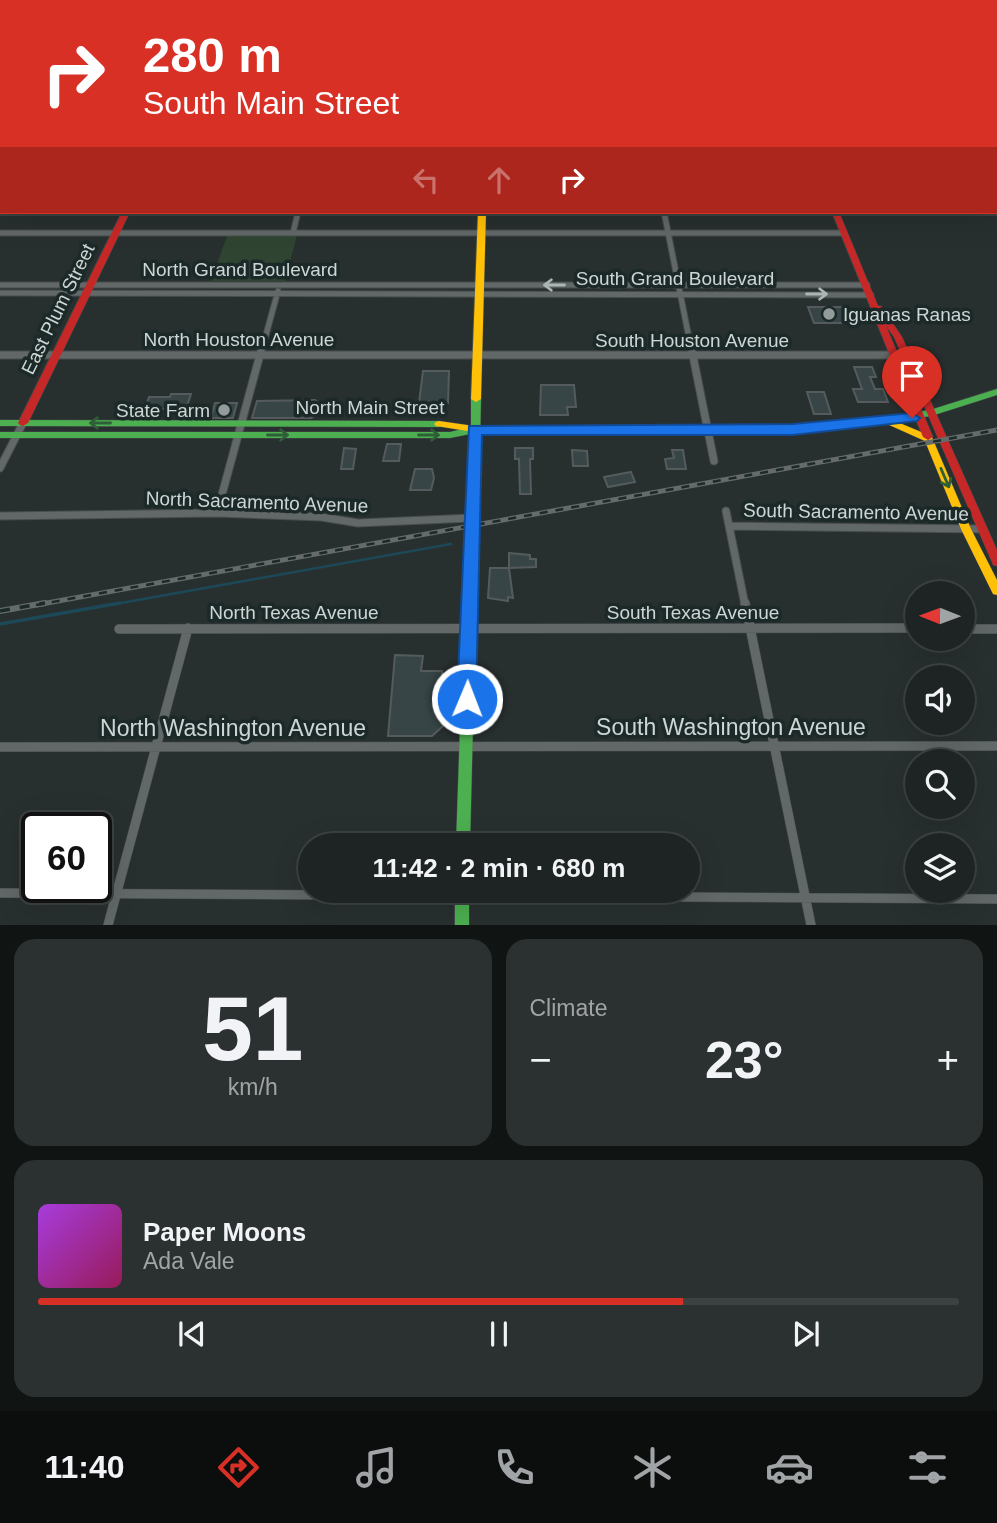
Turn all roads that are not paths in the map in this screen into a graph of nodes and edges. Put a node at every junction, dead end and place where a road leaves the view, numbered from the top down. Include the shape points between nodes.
1 (125, 214) edge
2 (298, 214) edge
3 (482, 214) edge
4 (664, 214) edge
5 (836, 214) edge
6 (0, 233) edge
7 (116, 233) junction
8 (293, 233) junction
9 (481, 233) junction
10 (668, 233) junction
11 (844, 233) junction
12 (0, 285) edge
13 (279, 285) junction
14 (679, 285) junction
15 (87, 289) junction
16 (479, 289) junction
17 (0, 293) edge
18 (277, 293) junction
19 (681, 294) junction
20 (871, 295) junction
21 (0, 355) edge
22 (55, 355) junction
23 (261, 355) junction
24 (893, 355) junction
25 (907, 355) junction
26 (477, 356) junction
27 (694, 356) junction
28 (997, 392) edge
29 (933, 412) junction
30 (918, 416) junction
31 (887, 421) junction
32 (0, 423) edge
33 (23, 423) junction
34 (242, 424) junction
35 (474, 429) junction
36 (708, 430) junction
37 (0, 435) edge
38 (17, 435) junction
39 (239, 435) junction
40 (928, 439) junction
41 (714, 461) dead end
42 (0, 468) edge
43 (726, 511) dead end
44 (217, 513) junction
45 (0, 516) edge
46 (471, 518) junction
47 (729, 526) junction
48 (966, 529) junction
49 (984, 529) junction
50 (997, 562) edge
51 (997, 591) edge
52 (468, 627) junction
53 (188, 628) junction
54 (750, 628) junction
55 (905, 628) edge
56 (119, 629) dead end
57 (975, 629) edge
58 (997, 629) edge
59 (997, 746) edge
60 (0, 747) edge
61 (775, 747) junction
62 (154, 748) junction
63 (465, 748) junction
64 (463, 833) edge
65 (0, 893) edge
66 (117, 893) junction
67 (298, 893) edge
68 (700, 896) edge
69 (805, 898) junction
70 (997, 899) edge
71 (462, 903) edge
72 (108, 925) edge
73 (462, 925) edge
74 (811, 925) edge

1 - 7 main road, East Plum Street
2 - 8 street
3 - 9 main road
4 - 10 street
5 - 11 main road
6 - 7 street
7 - 8 street
7 - 15 main road, East Plum Street
8 - 9 street
9 - 10 street
9 - 16 main road
10 - 11 street
10 - 14 street
11 - 20 main road
12 - 15 street, North Grand Boulevard
13 - 15 street, North Grand Boulevard
13 - 16 street, North Grand Boulevard
13 - 18 street
14 -> 16 street, South Grand Boulevard
14 - 19 street
14 - 20 street, South Grand Boulevard
15 - 17 street, North Grand Boulevard
15 - 18 street, North Grand Boulevard
15 - 22 main road, East Plum Street
16 - 18 street, North Grand Boulevard
16 - 19 street, South Grand Boulevard
16 - 26 main road
18 - 23 street
19 -> 20 street, South Grand Boulevard
19 - 27 street
20 - 24 main road
20 - 25 main road
21 - 22 street, North Houston Avenue
22 - 23 street, North Houston Avenue
22 - 33 main road, East Plum Street
23 - 26 street, North Houston Avenue
23 - 34 street
24 - 25 street, South Houston Avenue
24 - 27 street, South Houston Avenue
24 - 30 main road
25 - 29 main road
26 - 27 street, South Houston Avenue
26 - 35 main road
27 - 36 street
28 - 29 main road
29 - 30 main road
29 - 49 main road
30 - 31 main road
30 - 40 main road
31 - 36 main road
31 - 40 main road
32 - 33 main road, North Main Street
34 -> 33 main road, North Main Street
33 - 38 street
34 - 35 main road, North Main Street via 451,424
34 - 39 street
35 - 36 main road
39 -> 35 main road, North Main Street via 450,435
35 - 46 main road
36 - 41 street
37 - 38 main road, North Main Street
38 - 39 main road, North Main Street
38 - 42 street
39 - 44 street
40 -> 48 main road
43 - 47 street
44 - 45 street, North Sacramento Avenue
44 - 46 street, North Sacramento Avenue via 358,523
46 - 52 main road
47 - 48 street, South Sacramento Avenue
47 - 54 street
48 - 49 street, South Sacramento Avenue
48 - 51 main road
49 - 50 main road
52 - 53 street, North Texas Avenue
52 - 54 street, South Texas Avenue
52 - 63 main road
53 - 56 street, North Texas Avenue
53 - 62 street
54 - 55 street, South Texas Avenue
54 - 61 street
57 - 58 street
59 - 61 street, South Washington Avenue
60 - 62 street, North Washington Avenue
61 - 63 street, South Washington Avenue
61 - 69 street
62 - 63 street, North Washington Avenue
62 - 66 street
63 - 64 main road
65 - 66 street
66 - 67 street
66 - 72 street
68 - 69 street
69 - 70 street
69 - 74 street
71 - 73 main road

